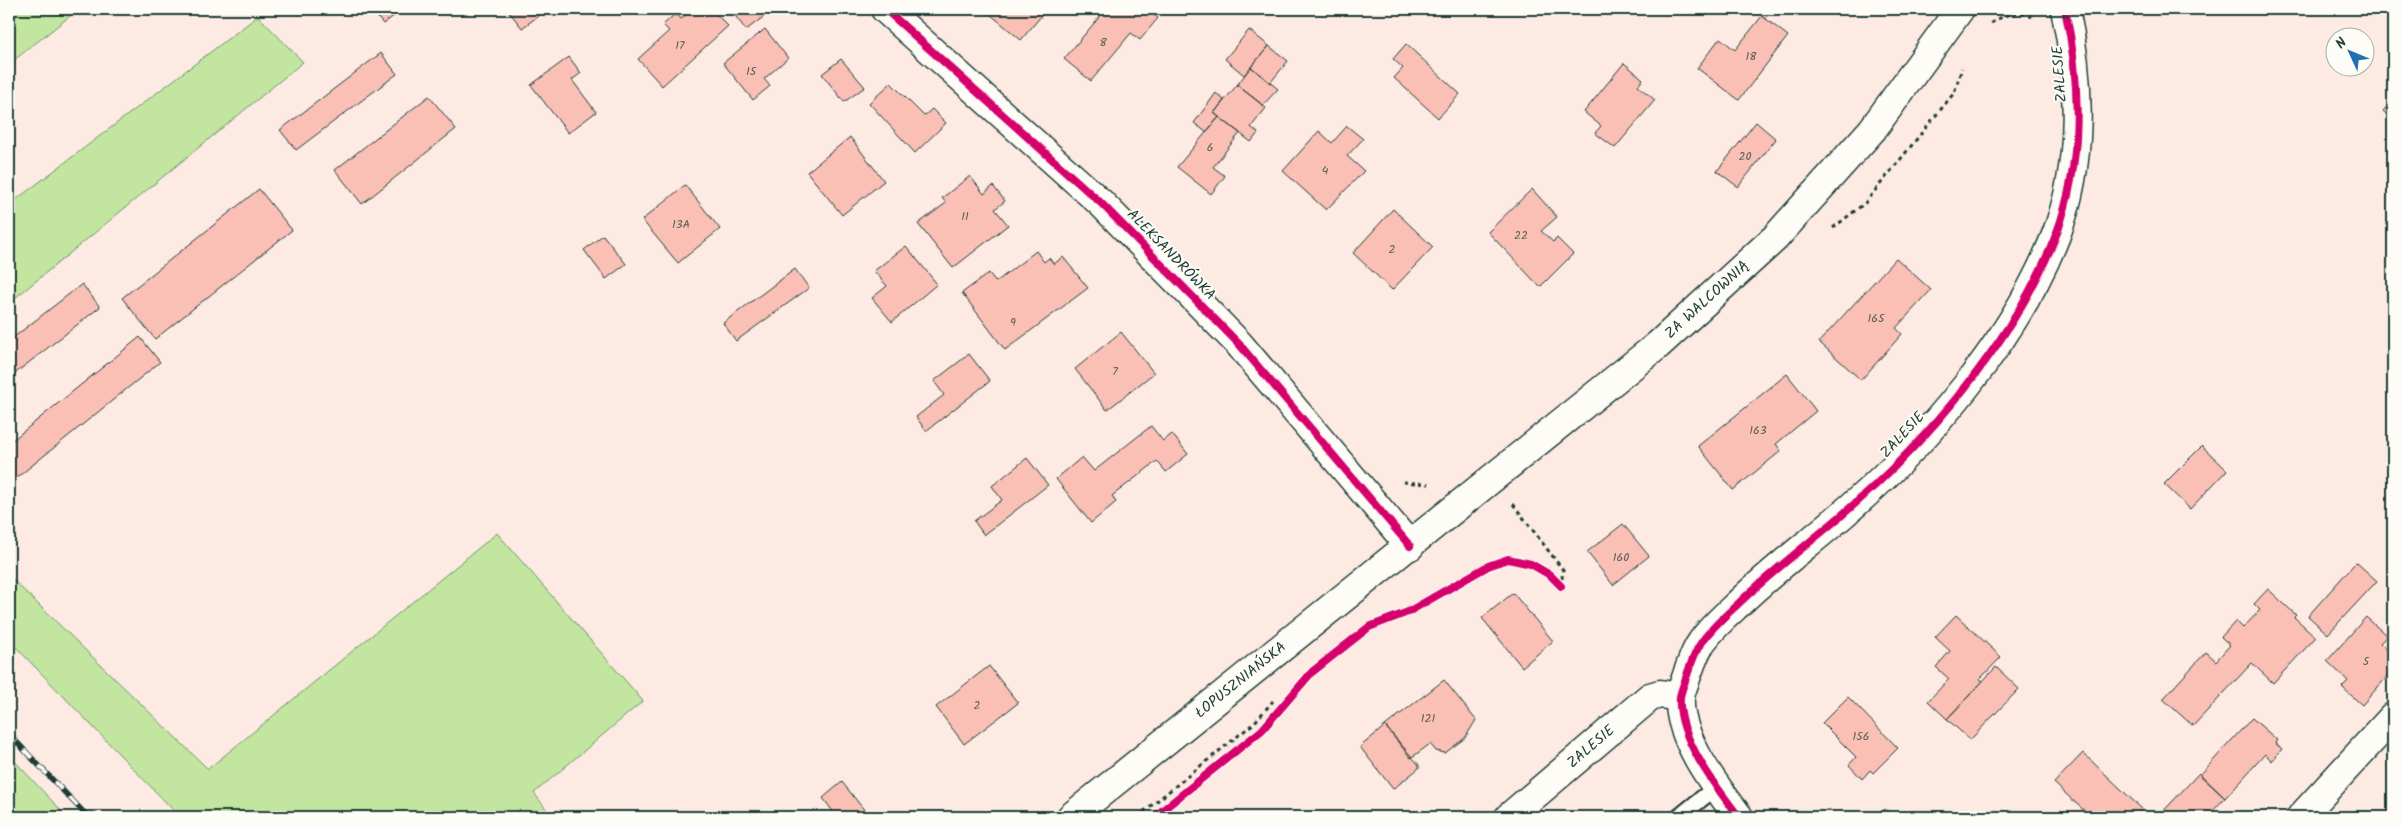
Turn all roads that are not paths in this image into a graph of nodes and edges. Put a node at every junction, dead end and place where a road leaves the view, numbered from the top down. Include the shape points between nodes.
1 (885, 9) edge
2 (1960, 9) edge
3 (2065, 9) edge
4 (1410, 546) junction
5 (1680, 697) junction
6 (2393, 717) edge
7 (1716, 787) junction
8 (1071, 817) edge
9 (1509, 817) edge
10 (1679, 817) edge
11 (1739, 817) edge
12 (2302, 817) edge

1 - 4 street, ALEKSANDRÓWKA via 1101,203 1239,344
2 - 4 street, ZA WALCOWNIĄ via 1872,130 1774,238 1658,345
3 - 5 street, ZALESIE via 2073,46 2077,100 2074,156 2056,234 2036,278 2012,320 1966,387 1844,514 1766,577 1713,627 1700,644
4 - 8 street, ŁOPUSZNIAŃSKA
5 - 7 street, ZALESIE via 1685,728
5 - 9 street, ZALESIE via 1660,694 1650,697
6 - 12 street
7 - 10 lane
7 - 11 street, ZALESIE

